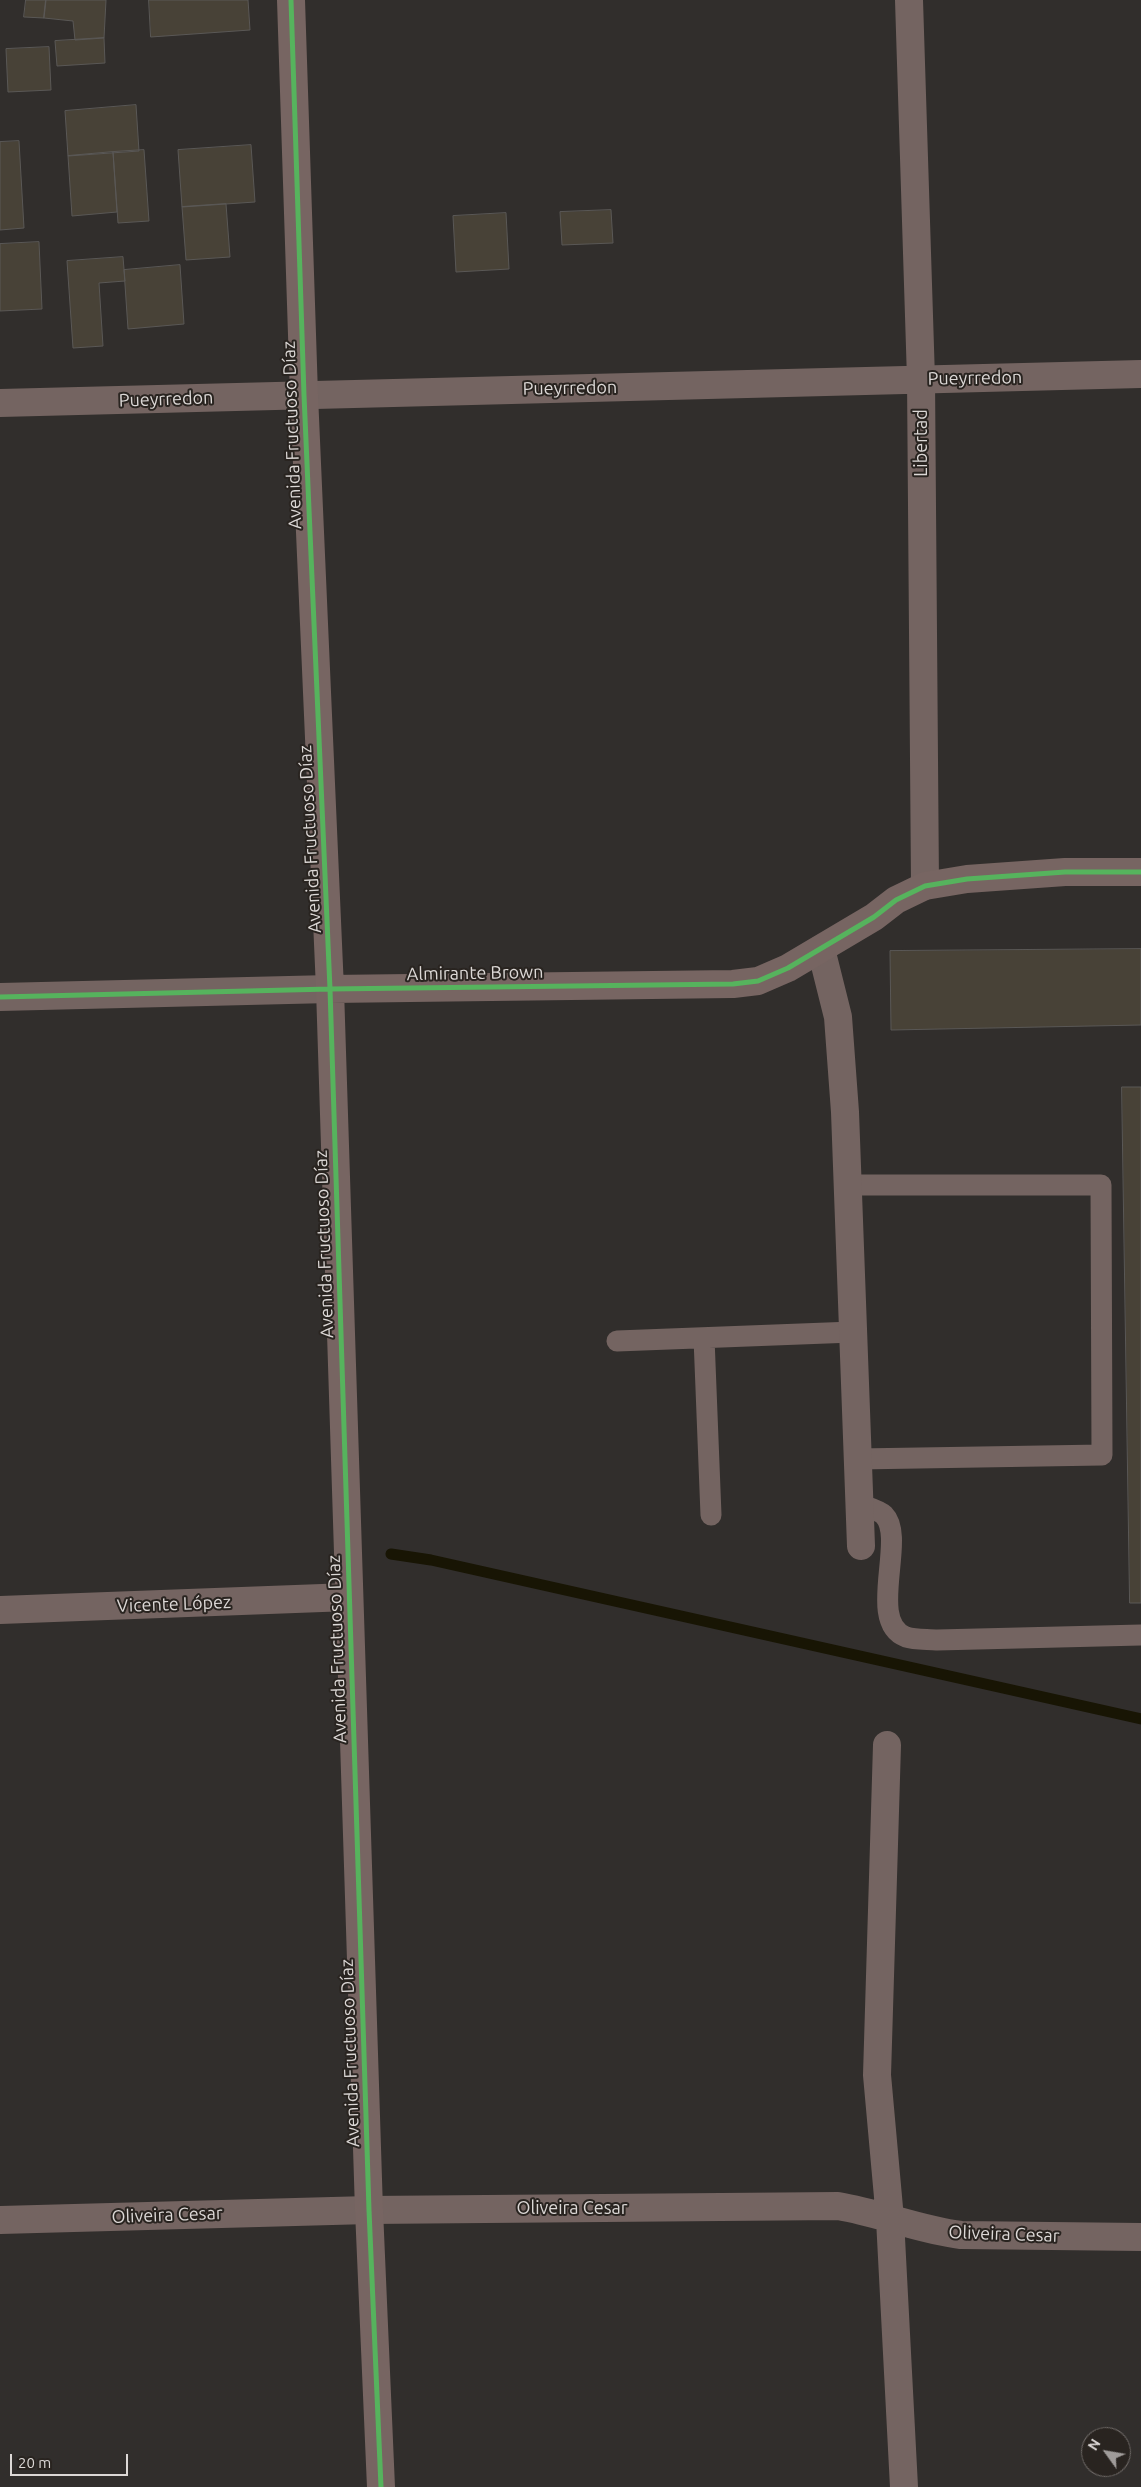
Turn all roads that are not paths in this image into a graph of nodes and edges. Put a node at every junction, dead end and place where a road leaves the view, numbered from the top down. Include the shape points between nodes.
1 (291, 0) edge
2 (909, 0) edge
3 (1141, 374) edge
4 (921, 379) junction
5 (304, 395) junction
6 (0, 403) edge
7 (1141, 872) edge
8 (925, 886) junction
9 (821, 949) junction
10 (330, 989) junction
11 (0, 997) edge
12 (847, 1185) junction
13 (853, 1332) junction
14 (704, 1338) junction
15 (617, 1341) dead end
16 (858, 1459) junction
17 (859, 1504) junction
18 (711, 1515) dead end
19 (861, 1546) dead end
20 (349, 1597) junction
21 (0, 1610) edge
22 (1141, 1635) edge
23 (887, 1745) dead end
24 (370, 2210) junction
25 (890, 2219) junction
26 (0, 2220) edge
27 (1141, 2237) edge
28 (381, 2487) edge
29 (904, 2487) edge

1 - 5 street, Avenida Fructuoso Díaz
2 - 4 street, Libertad
3 - 4 street, Pueyrredon
4 - 5 street, Pueyrredon
4 - 8 street, Libertad
5 - 6 street, Pueyrredon
5 - 10 street, Avenida Fructuoso Díaz
7 - 8 street, Almirante Brown via 1065,872 967,879
8 - 9 street, Almirante Brown via 896,900
9 - 10 street, Almirante Brown via 758,981 733,984
9 - 12 street via 838,1016
10 - 11 street, Almirante Brown
10 - 20 street, Avenida Fructuoso Díaz
12 - 13 street
12 - 16 lane via 1101,1185 1102,1455
13 - 14 lane
13 - 16 street
14 - 15 lane
14 - 18 lane
16 - 17 street
17 - 19 street
17 - 22 lane via 884,1514 891,1528 888,1606 891,1623 906,1637 937,1640
20 - 21 street, Vicente López
20 - 24 street, Avenida Fructuoso Díaz
23 - 25 street via 877,2075
24 - 25 street, Oliveira Cesar via 838,2206
24 - 26 street, Oliveira Cesar
24 - 28 street, Avenida Fructuoso Díaz
25 - 27 street, Oliveira Cesar via 936,2232 961,2235
25 - 29 street

